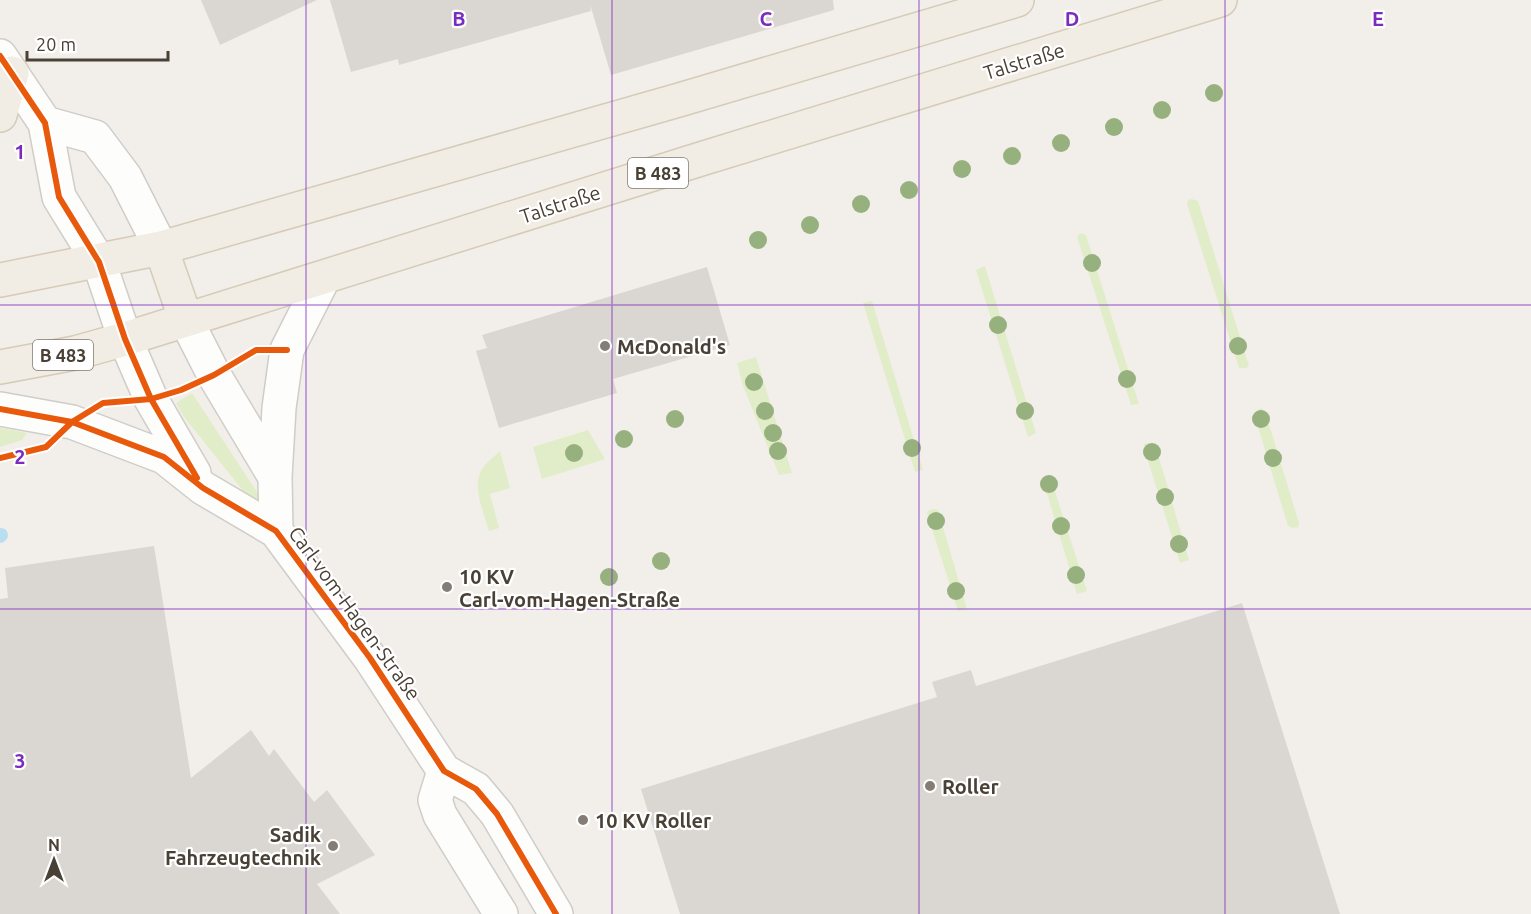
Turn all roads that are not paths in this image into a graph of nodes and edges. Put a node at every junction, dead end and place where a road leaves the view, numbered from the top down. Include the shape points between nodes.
1 (1017, 0) edge
2 (1220, 0) edge
3 (6, 64) edge
4 (0, 115) edge
5 (45, 123) junction
6 (161, 248) junction
7 (99, 262) junction
8 (323, 279) junction
9 (0, 280) edge
10 (186, 320) junction
11 (126, 339) junction
12 (0, 368) edge
13 (0, 409) edge
14 (275, 477) junction
15 (203, 488) junction
16 (276, 531) junction
17 (444, 771) junction
18 (501, 914) edge
19 (555, 914) edge

1 - 6 main road
2 - 8 main road, Talstraße / B 483
3 - 4 main road
3 - 5 street
5 - 6 street via 96,137 125,177
5 - 7 street, Carl-vom-Hagen-Straße via 59,197
6 - 7 main road
6 - 10 main road
7 - 9 main road
7 - 11 street, Carl-vom-Hagen-Straße
8 - 10 main road, Talstraße / B 483
8 - 14 street via 287,350
10 - 11 main road, Talstraße / B 483
10 - 14 street, Carl-vom-Hagen-Straße
11 - 12 main road, Talstraße / B 483
11 - 15 street, Carl-vom-Hagen-Straße via 151,399
13 - 15 street via 72,422 164,457
14 - 16 street, Carl-vom-Hagen-Straße
15 - 16 street, Carl-vom-Hagen-Straße
16 - 17 street, Carl-vom-Hagen-Straße via 370,658
17 - 18 street via 435,800 440,815
17 - 19 street, Carl-vom-Hagen-Straße via 476,789 497,814

